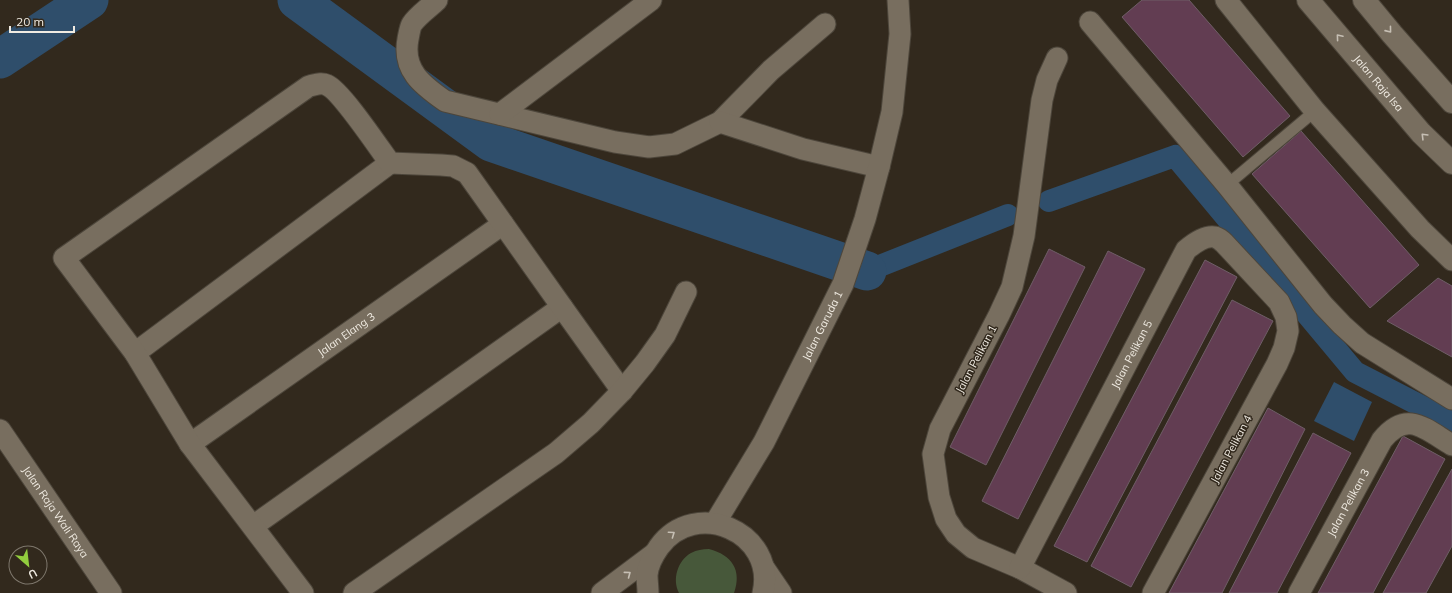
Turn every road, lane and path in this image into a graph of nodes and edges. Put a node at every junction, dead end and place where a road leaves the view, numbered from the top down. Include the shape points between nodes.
1 (437, 0) edge
2 (651, 0) edge
3 (898, 0) edge
4 (1226, 0) edge
5 (1308, 0) edge
6 (1364, 0) edge
7 (1090, 22) dead end
8 (825, 24) dead end
9 (1056, 58) dead end
10 (1452, 102) edge
11 (1315, 111) junction
12 (500, 114) junction
13 (720, 122) junction
14 (390, 163) junction
15 (1452, 163) edge
16 (879, 167) junction
17 (1227, 185) junction
18 (503, 224) junction
19 (1452, 260) edge
20 (686, 292) dead end
21 (1279, 302) joint
22 (562, 307) junction
23 (135, 353) junction
24 (622, 391) junction
25 (1452, 399) edge
26 (0, 430) edge
27 (190, 444) junction
28 (1452, 445) edge
29 (715, 523) junction
30 (253, 526) junction
31 (654, 554) junction
32 (764, 568) junction
33 (1020, 568) junction
34 (111, 593) edge
35 (303, 593) edge
36 (354, 593) edge
37 (602, 593) edge
38 (648, 593) edge
39 (763, 593) edge
40 (781, 593) edge
41 (1066, 593) edge
42 (1153, 593) edge
43 (1299, 593) edge

1 - 12 street via 412,24 406,47 412,73 445,101
2 - 12 street
3 - 16 street, Jalan Garuda 1 via 900,34 892,112
4 - 11 street
15 -> 5 main road, Jalan Raja Isa via 1421,133
6 -> 10 main road
7 - 17 street
8 - 13 street via 771,70
9 - 33 street, Jalan Pelikan 1 via 1042,100 1024,236 1012,287 940,429 933,454 939,497 946,519 956,534 973,548
11 - 17 lane
11 - 19 street via 1420,229
12 - 13 street via 615,142 649,146 675,144
13 - 16 street via 803,149
14 - 18 street via 453,166 467,172
14 - 23 street
14 - 23 street via 333,89 327,84 309,86 64,258
16 - 29 street, Jalan Garuda 1 via 843,284 764,442
17 - 25 street via 1342,325 1362,343
18 - 22 street
18 - 27 street, Jalan Elang 3
20 - 24 street via 665,335
21 - 33 street, Jalan Pelikan 5 via 1224,243 1215,237 1195,242 1186,250
21 - 42 street, Jalan Pelikan 4 via 1286,317 1288,331 1284,348
22 - 24 street
22 - 30 street
23 - 27 street
24 - 36 street via 591,423 556,453
26 - 34 street, Jalan Raja Wali Raya
27 - 30 street
28 - 43 street, Jalan Pelikan 3 via 1418,425 1408,423 1397,426 1388,434 1382,440
31 -> 29 street via 664,539 681,528 698,523
29 - 32 street via 732,528 746,538 758,552
30 - 35 street
37 -> 31 street
31 - 38 street via 647,574
32 - 39 street
32 - 40 street
33 - 41 street, Jalan Pelikan 1

